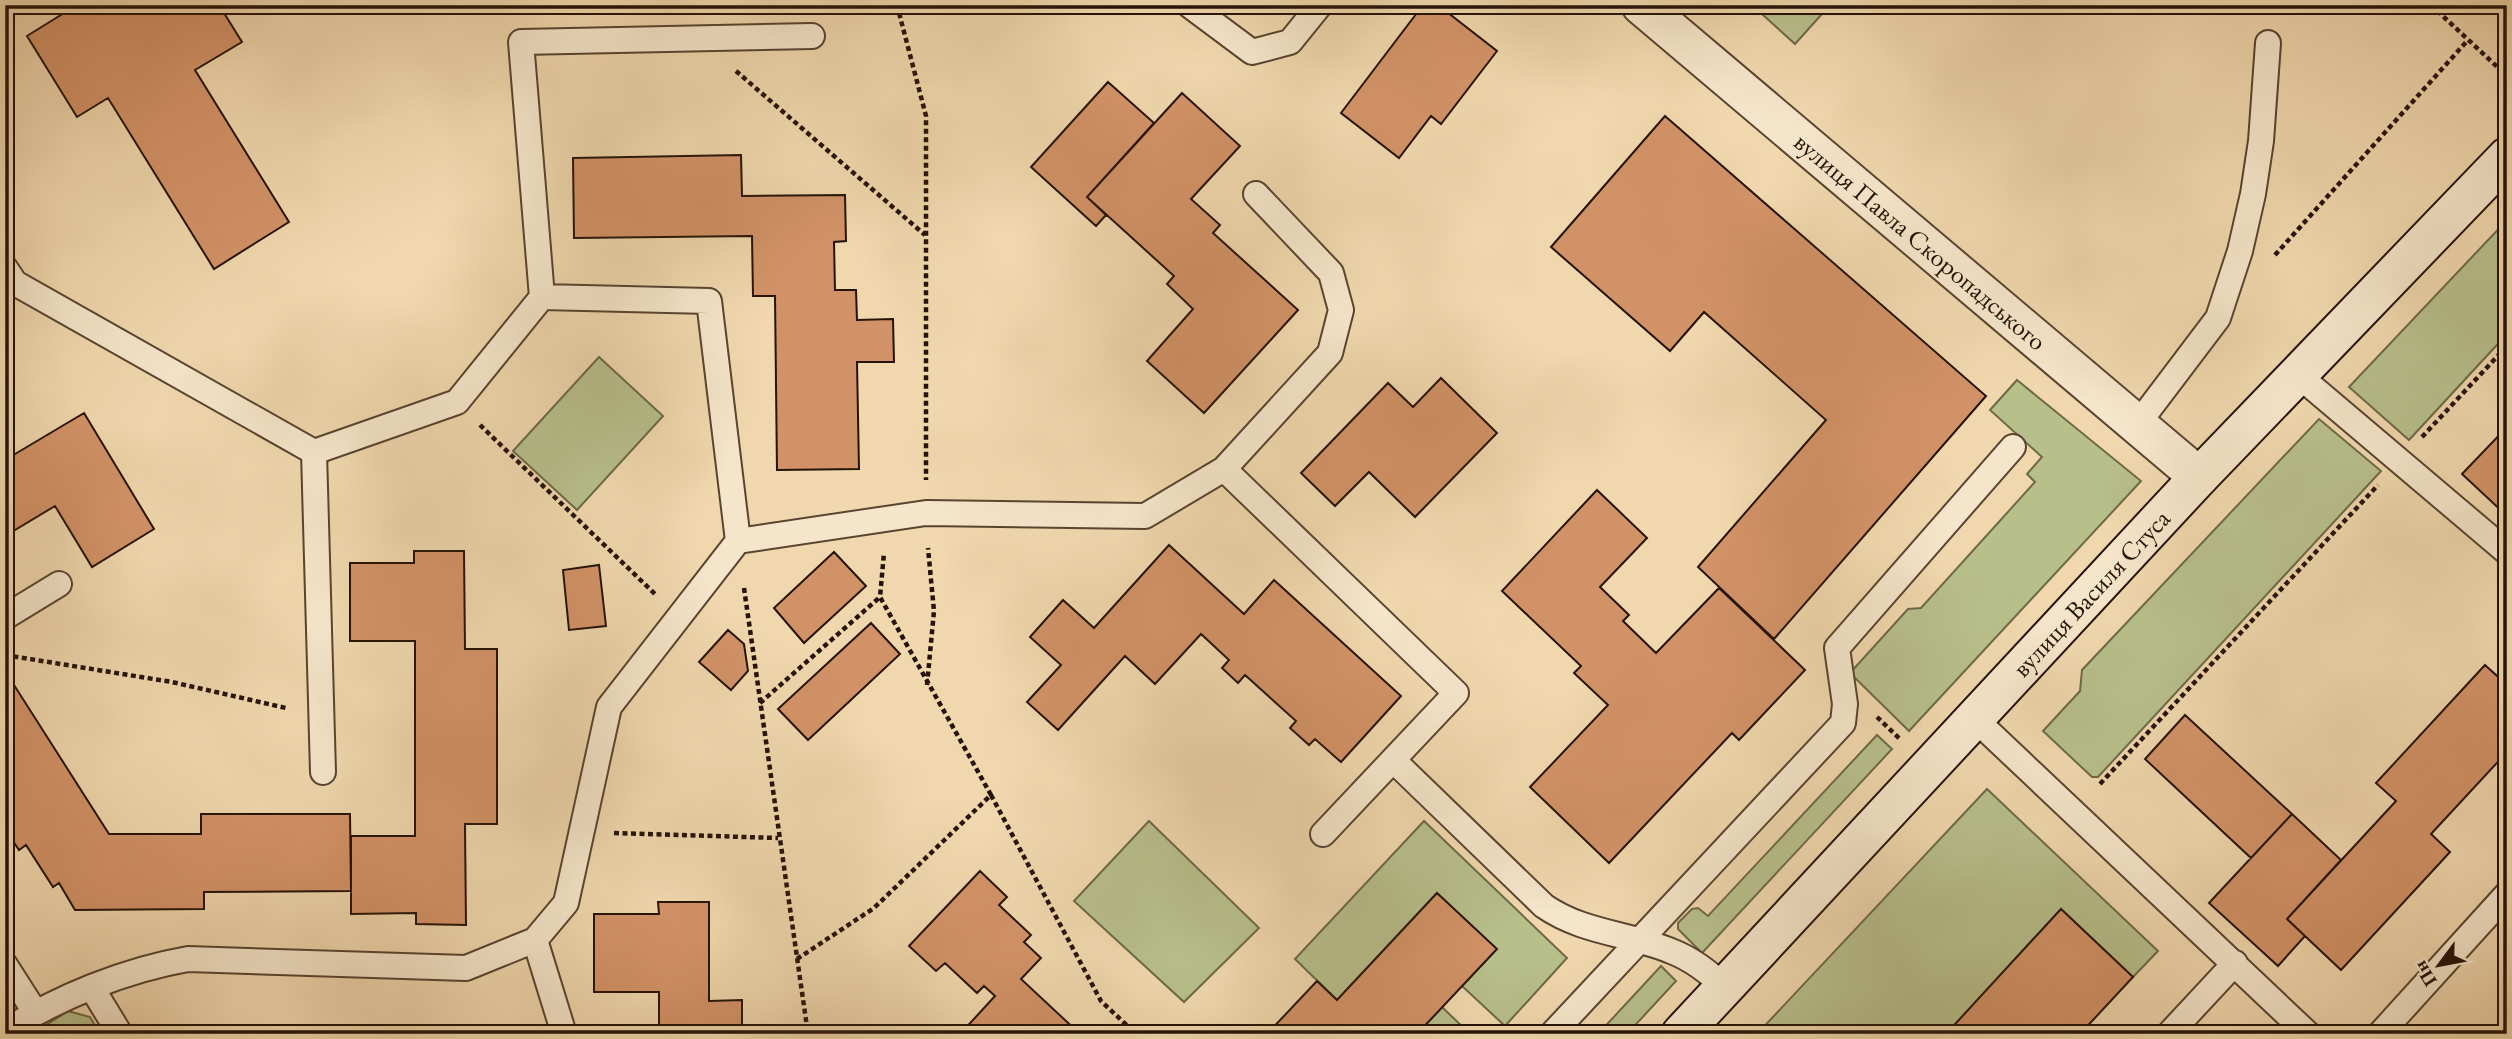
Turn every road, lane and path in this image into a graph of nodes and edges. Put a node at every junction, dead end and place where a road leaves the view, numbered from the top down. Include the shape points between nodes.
1 (897, 5) edge
2 (1189, 5) edge
3 (1320, 5) edge
4 (2431, 5) edge
5 (1657, 10) edge
6 (812, 36) dead end
7 (698, 38) junction
8 (2468, 40) junction
9 (2267, 43) dead end
10 (2507, 76) edge
11 (2507, 157) edge
12 (1255, 194) dead end
13 (926, 236) junction
14 (2274, 257) dead end
15 (5, 268) edge
16 (542, 297) junction
17 (2507, 346) edge
18 (2298, 375) junction
19 (457, 402) junction
20 (2137, 425) junction
21 (2013, 447) dead end
22 (314, 452) junction
23 (2400, 461) junction
24 (1224, 469) junction
25 (2199, 477) junction
26 (926, 513) junction
27 (887, 517) junction
28 (738, 541) junction
29 (2507, 552) edge
30 (59, 584) dead end
31 (880, 597) junction
32 (678, 616) junction
33 (5, 617) edge
34 (5, 655) edge
35 (927, 684) junction
36 (760, 704) junction
37 (1874, 715) dead end
38 (321, 716) junction
39 (1975, 719) junction
40 (1904, 743) dead end
41 (1393, 760) junction
42 (323, 772) dead end
43 (2100, 784) dead end
44 (991, 795) junction
45 (582, 832) junction
46 (1323, 834) dead end
47 (778, 838) junction
48 (2507, 894) edge
49 (535, 940) junction
50 (1640, 940) junction
51 (797, 959) junction
52 (2235, 963) junction
53 (5, 965) edge
54 (1725, 987) junction
55 (92, 988) junction
56 (36, 1012) junction
57 (5, 1031) edge
58 (120, 1034) edge
59 (564, 1034) edge
60 (808, 1034) edge
61 (1136, 1034) edge
62 (1552, 1034) edge
63 (1681, 1034) edge
64 (2169, 1034) edge
65 (2308, 1034) edge
66 (2380, 1034) edge

1 - 13 path via 926,116
2 - 3 lane via 1252,52 1290,42
4 - 8 path
5 - 20 street, вулиця Павла Скоропадського
6 - 7 lane
7 - 13 path
7 - 16 lane via 521,42
8 - 10 path
8 - 14 path
9 - 20 lane via 2253,194 2218,318
11 - 18 street, вулиця Василя Стуса
12 - 24 lane via 1331,273 1340,310 1330,353
13 - 26 path
15 - 22 lane via 15,283
16 - 19 lane
16 - 28 lane via 709,301
17 - 23 path
18 - 23 lane
18 - 25 street, вулиця Василя Стуса
19 - 22 lane
19 - 32 path
20 - 25 street, вулиця Павла Скоропадського
21 - 50 lane via 1837,648 1845,704 1843,723
22 - 38 lane
23 - 29 lane
23 - 43 path
24 - 26 lane via 1144,516
24 - 41 lane via 1456,693
25 - 39 street, вулиця Василя Стуса
26 - 27 lane
26 - 35 path via 934,611
27 - 28 lane
27 - 31 path
28 - 32 lane
28 - 36 path
30 - 33 lane
31 - 35 path
31 - 36 path
32 - 45 lane via 609,707
34 - 38 path via 172,682
35 - 44 path
36 - 47 path
37 - 40 path
38 - 42 lane
39 - 52 lane
39 - 54 street, вулиця Василя Стуса
41 - 46 lane
41 - 50 lane via 1544,906 1574,924
44 - 51 path via 874,908
44 - 61 path via 1101,1001
45 - 47 path
45 - 49 lane via 566,903
47 - 51 path
48 - 66 lane
49 - 55 lane via 466,968 188,959
49 - 59 lane
50 - 54 lane via 1698,964
50 - 62 lane
51 - 60 path
52 - 64 lane
52 - 65 lane
53 - 56 lane
54 - 63 street, вулиця Василя Стуса
55 - 56 lane
55 - 58 lane
56 - 57 lane

